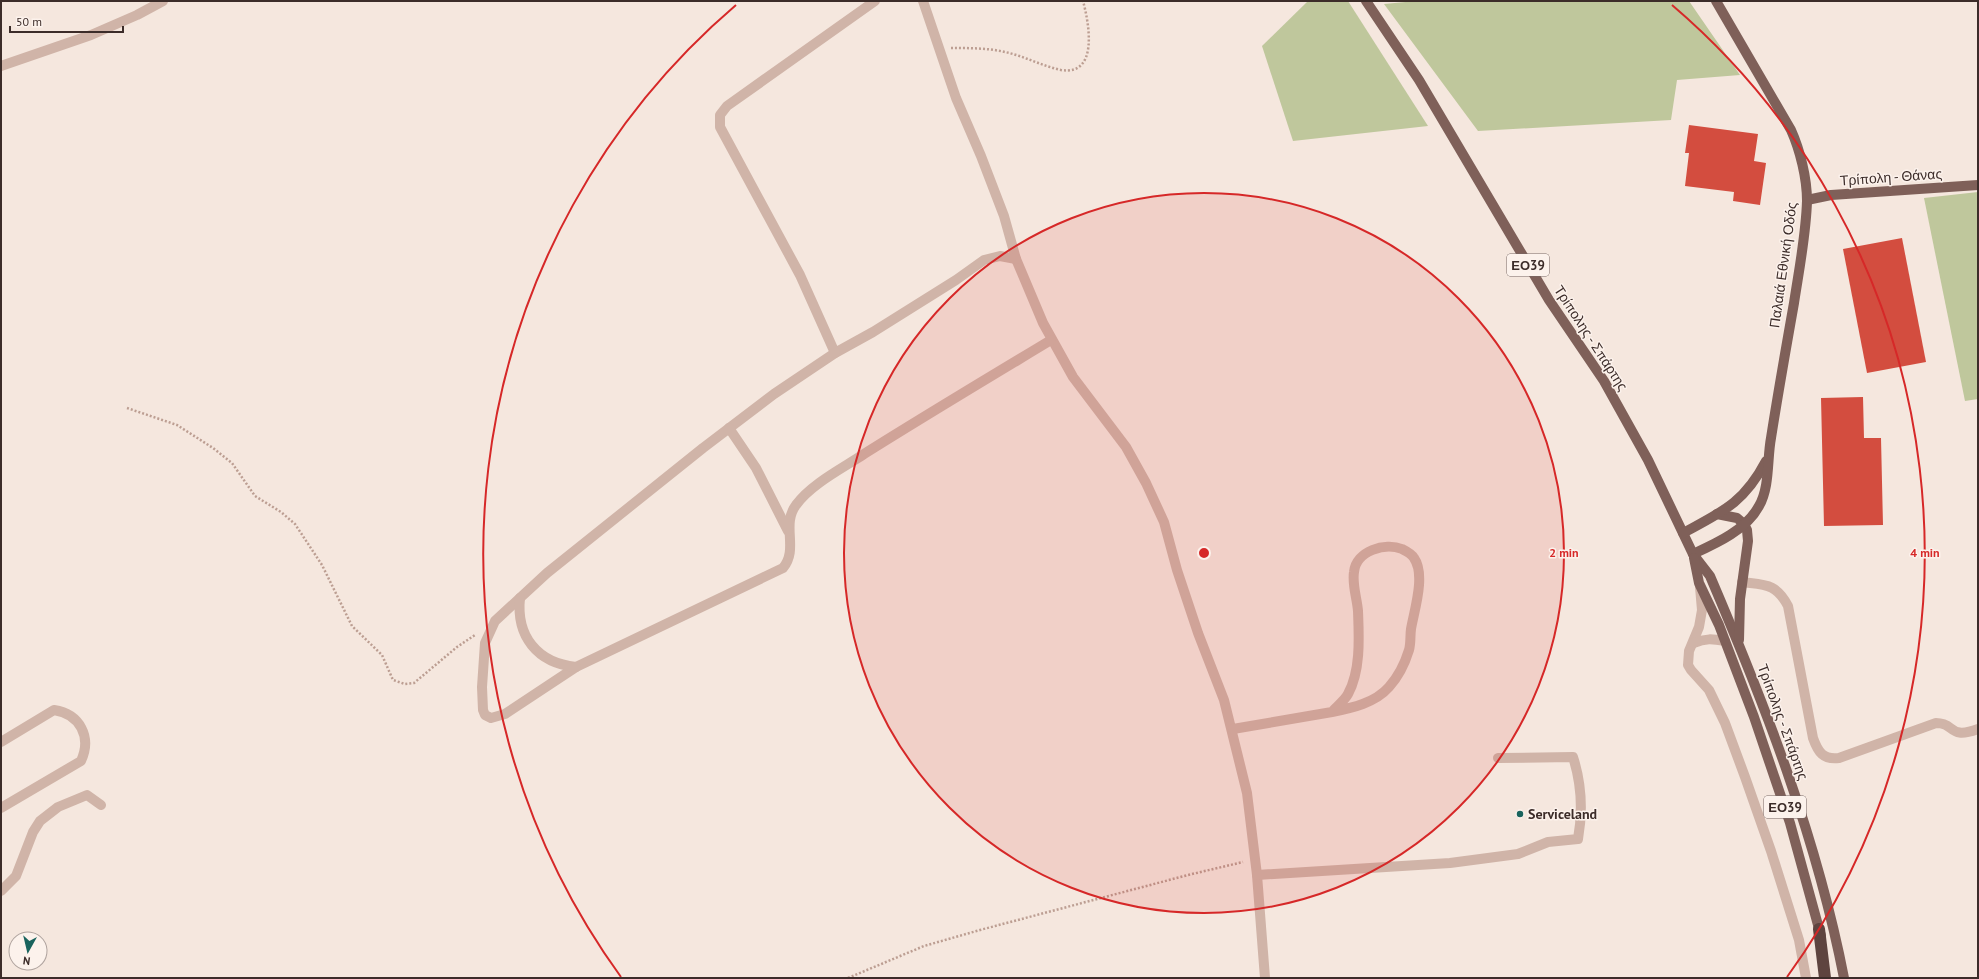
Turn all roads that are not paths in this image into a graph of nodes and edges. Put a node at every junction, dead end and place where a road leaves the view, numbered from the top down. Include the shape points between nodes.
1 (163, 1) edge
2 (875, 1) edge
3 (923, 1) edge
4 (1366, 1) edge
5 (1716, 1) edge
6 (1, 66) edge
7 (1978, 185) edge
8 (1807, 200) junction
9 (1016, 259) junction
10 (1051, 340) junction
11 (835, 353) junction
12 (729, 428) junction
13 (1767, 459) junction
14 (1716, 514) junction
15 (1744, 524) junction
16 (788, 531) junction
17 (1683, 533) junction
18 (1694, 554) junction
19 (1742, 582) junction
20 (1699, 583) junction
21 (520, 598) junction
22 (1725, 641) junction
23 (1694, 643) junction
24 (1739, 644) junction
25 (576, 667) junction
26 (1332, 712) junction
27 (1233, 729) junction
28 (1978, 730) edge
29 (1, 742) edge
30 (1498, 758) dead end
31 (101, 805) dead end
32 (1, 808) edge
33 (1257, 875) junction
34 (1, 891) edge
35 (1820, 929) junction
36 (1265, 978) edge
37 (1806, 978) edge
38 (1825, 978) edge
39 (1830, 978) edge
40 (1844, 978) edge

1 - 6 street via 91,34
2 - 11 street via 723,109 720,115 720,127 800,275
3 - 9 street via 938,48 1004,216
4 - 17 main road, Τρίπολης - Σπάρτης / ΕΟ39 via 1419,80 1549,300 1604,381 1648,460
5 - 8 main road, Παλαιά Εθνική Οδός via 1791,130 1800,150
7 - 8 main road, Τρίπολη - Θάνας
8 - 13 main road, Παλαιά Εθνική Οδός via 1800,262
9 - 10 street
9 - 11 street via 1000,256 984,260 873,332
10 - 16 street via 930,412 822,482 795,505
10 - 27 street via 1073,377 1126,447 1146,482 1164,522 1177,570
11 - 12 street
12 - 16 street via 762,478
12 - 21 street via 547,573
13 - 14 main road via 1750,488
13 - 15 main road, Παλαιά Εθνική Οδός via 1766,479 1760,505
14 - 15 main road via 1737,518
14 - 17 main road
15 - 18 main road, Παλαιά Εθνική Οδός
15 - 19 main road via 1748,530 1748,541
16 - 25 street via 790,556 783,568
17 - 18 main road, Τρίπολης - Σπάρτης / ΕΟ39
18 - 20 main road, Τρίπολης - Σπάρτης / ΕΟ39
18 - 24 main road, Τρίπολης - Σπάρτης / ΕΟ39 via 1710,576
19 - 24 main road
19 - 28 street via 1775,589 1788,606 1812,738 1823,757 1839,758 1936,723 1947,725 1956,733
20 - 22 main road, Τρίπολης - Σπάρτης / ΕΟ39
20 - 23 street via 1702,610
21 - 25 street via 523,629 533,647 557,663
21 - 25 street via 495,621 485,643 482,687 485,715 490,718 505,714
22 - 23 street via 1711,639
22 - 35 main road, Τρίπολης - Σπάρτης / ΕΟ39 via 1790,823
23 - 37 street via 1689,652 1688,665 1709,690 1746,777 1799,940
24 - 40 main road, Τρίπολης - Σπάρτης / ΕΟ39 via 1782,753 1823,883
26 - 26 street via 1348,695 1357,666 1358,610 1354,570 1362,558 1374,549 1389,546 1403,550 1415,558 1418,571 1416,611 1404,664 1397,677 1380,696
26 - 27 street
27 - 33 street via 1247,793
29 - 32 street via 54,710 62,711 77,720 82,727 86,744 81,760
30 - 33 street via 1573,757 1582,799 1578,839 1548,842 1518,854 1450,863
31 - 34 street via 87,795 58,807 40,821 33,832 16,876
33 - 36 street
35 - 38 highway
35 - 39 main road, Τρίπολης - Σπάρτης / ΕΟ39

